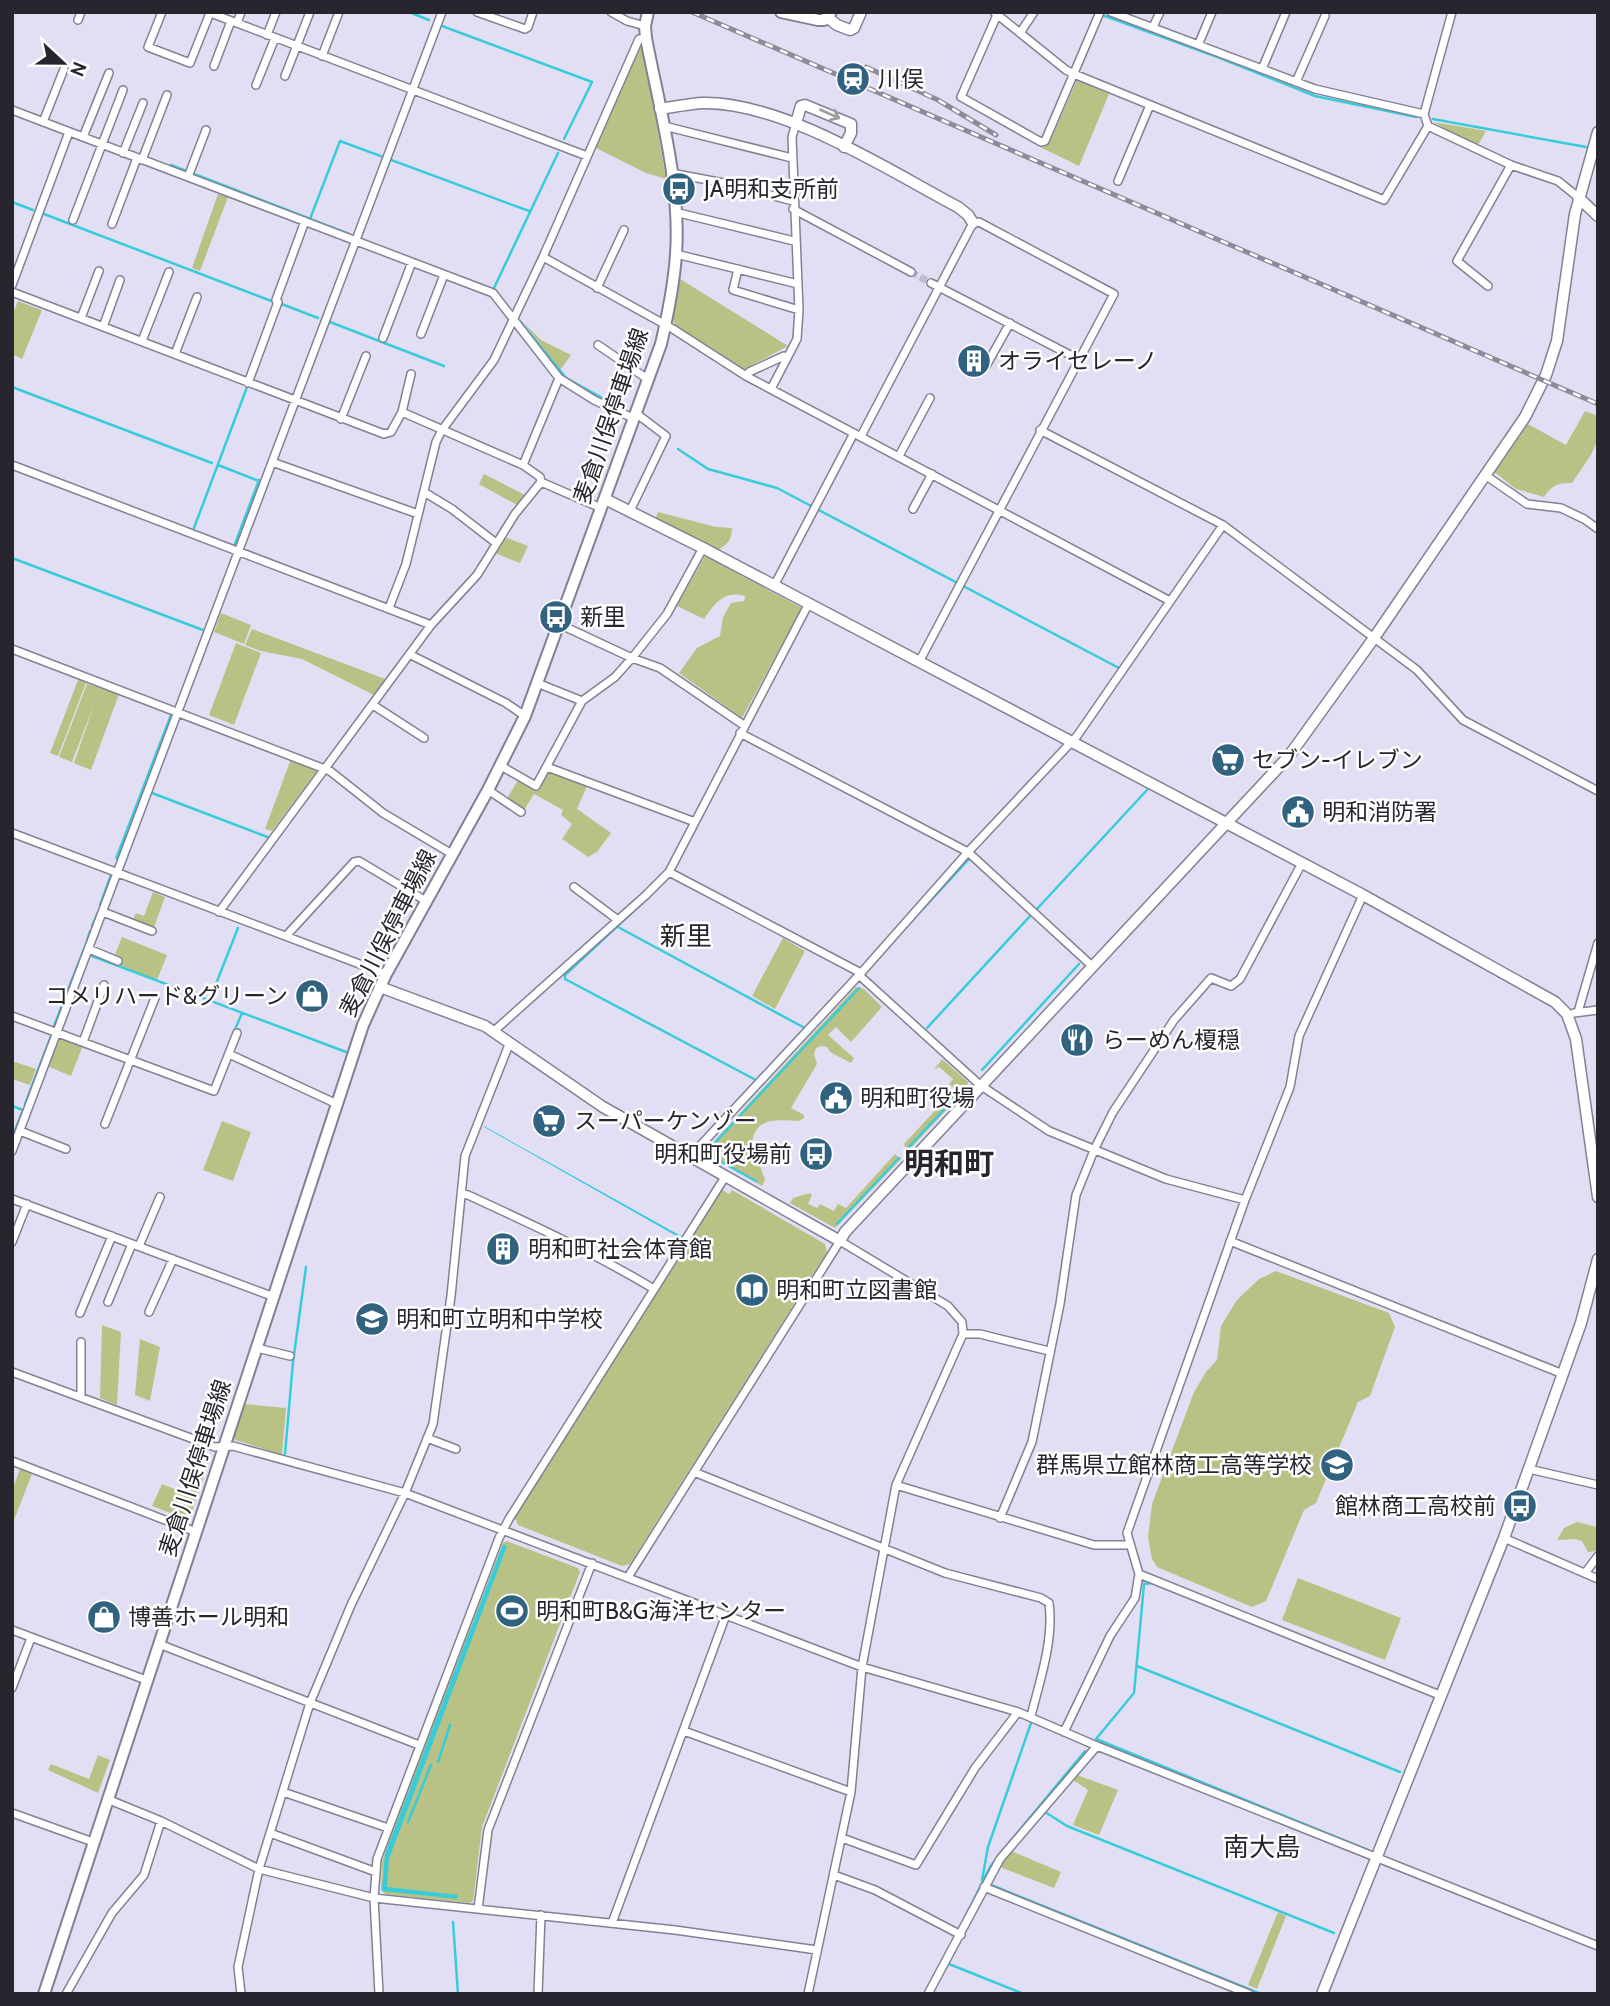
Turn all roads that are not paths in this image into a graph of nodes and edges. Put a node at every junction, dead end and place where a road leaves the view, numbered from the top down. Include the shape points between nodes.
1 (162, 12) edge
2 (241, 12) edge
3 (276, 12) edge
4 (310, 12) edge
5 (339, 12) edge
6 (442, 12) edge
7 (477, 12) edge
8 (533, 12) edge
9 (611, 12) edge
10 (648, 12) edge
11 (781, 12) edge
12 (861, 12) edge
13 (1034, 12) edge
14 (1100, 12) edge
15 (1111, 12) edge
16 (1160, 12) edge
17 (1212, 12) edge
18 (1286, 12) edge
19 (1452, 12) edge
20 (209, 13) edge
21 (996, 13) edge
22 (829, 14) edge
23 (1325, 16) dead end
24 (234, 22) junction
25 (645, 26) junction
26 (1153, 27) junction
27 (1020, 33) junction
28 (271, 36) junction
29 (646, 38) junction
30 (1199, 43) junction
31 (298, 46) junction
32 (322, 56) junction
33 (214, 66) dead end
34 (64, 69) dead end
35 (1262, 69) junction
36 (109, 72) dead end
37 (1074, 74) junction
38 (285, 76) dead end
39 (1296, 82) junction
40 (256, 85) dead end
41 (123, 90) dead end
42 (412, 91) junction
43 (167, 95) dead end
44 (142, 103) dead end
45 (1150, 105) junction
46 (660, 109) junction
47 (12, 110) edge
48 (1424, 114) junction
49 (43, 122) junction
50 (796, 123) junction
51 (1428, 126) junction
52 (663, 129) junction
53 (206, 130) dead end
54 (69, 132) junction
55 (1597, 136) edge
56 (83, 137) junction
57 (102, 145) junction
58 (844, 147) junction
59 (123, 153) junction
60 (587, 156) junction
61 (792, 158) junction
62 (140, 159) junction
63 (1511, 165) junction
64 (671, 173) junction
65 (188, 177) junction
66 (1118, 181) dead end
67 (1578, 197) junction
68 (793, 205) junction
69 (675, 212) junction
70 (1598, 216) edge
71 (73, 220) dead end
72 (305, 221) junction
73 (973, 223) junction
74 (112, 224) dead end
75 (624, 230) dead end
76 (356, 241) junction
77 (794, 242) junction
78 (676, 254) junction
79 (543, 257) junction
80 (412, 262) junction
81 (738, 269) junction
82 (99, 271) dead end
83 (169, 272) dead end
84 (911, 272) tunnel mouth
85 (444, 275) junction
86 (120, 280) dead end
87 (931, 283) tunnel mouth
88 (798, 284) junction
89 (12, 285) edge
90 (1488, 286) dead end
91 (940, 287) junction
92 (597, 288) junction
93 (12, 292) edge
94 (197, 297) dead end
95 (799, 310) junction
96 (81, 318) junction
97 (513, 320) junction
98 (1010, 323) junction
99 (665, 325) junction
100 (103, 327) junction
101 (421, 334) dead end
102 (383, 338) dead end
103 (142, 341) junction
104 (598, 345) dead end
105 (175, 355) junction
106 (366, 356) dead end
107 (787, 358) junction
108 (1079, 359) junction
109 (986, 366) dead end
110 (411, 374) dead end
111 (746, 376) junction
112 (559, 378) junction
113 (650, 380) junction
114 (248, 383) junction
115 (771, 389) junction
116 (930, 398) dead end
117 (295, 401) junction
118 (401, 412) junction
119 (636, 417) junction
120 (341, 419) junction
121 (442, 430) junction
122 (1040, 430) junction
123 (857, 434) junction
124 (899, 456) junction
125 (272, 462) junction
126 (12, 465) edge
127 (523, 465) junction
128 (932, 474) junction
129 (1485, 475) junction
130 (541, 482) junction
131 (424, 492) junction
132 (603, 504) junction
133 (913, 509) dead end
134 (999, 509) junction
135 (630, 511) junction
136 (418, 514) junction
137 (1223, 525) junction
138 (1598, 529) edge
139 (496, 543) junction
140 (703, 548) junction
141 (238, 551) junction
142 (774, 586) junction
143 (1170, 601) junction
144 (808, 605) junction
145 (389, 608) junction
146 (559, 624) junction
147 (431, 625) junction
148 (1374, 638) junction
149 (12, 649) edge
150 (411, 654) junction
151 (632, 658) junction
152 (919, 662) junction
153 (537, 683) junction
154 (582, 701) junction
155 (373, 705) junction
156 (177, 711) junction
157 (525, 716) junction
158 (743, 729) junction
159 (424, 738) dead end
160 (1071, 742) junction
161 (501, 766) junction
162 (547, 767) junction
163 (326, 769) junction
164 (1597, 788) edge
165 (488, 790) junction
166 (521, 812) dead end
167 (695, 822) junction
168 (1226, 823) junction
169 (13, 835) edge
170 (968, 852) junction
171 (452, 854) junction
172 (1302, 863) junction
173 (118, 872) junction
174 (669, 872) junction
175 (574, 887) dead end
176 (1363, 895) junction
177 (426, 901) junction
178 (103, 912) junction
179 (219, 912) junction
180 (618, 920) junction
181 (152, 931) dead end
182 (286, 936) junction
183 (1598, 943) edge
184 (89, 949) junction
185 (118, 961) dead end
186 (1092, 966) junction
187 (386, 974) junction
188 (860, 974) junction
189 (104, 985) dead end
190 (380, 987) junction
191 (155, 998) dead end
192 (1598, 1010) edge
193 (1578, 1012) junction
194 (1567, 1014) junction
195 (12, 1016) edge
196 (494, 1031) junction
197 (57, 1033) junction
198 (237, 1033) dead end
199 (83, 1042) junction
200 (510, 1042) junction
201 (229, 1054) junction
202 (131, 1060) junction
203 (981, 1085) junction
204 (337, 1104) junction
205 (106, 1124) dead end
206 (20, 1131) junction
207 (1094, 1148) junction
208 (65, 1149) dead end
209 (12, 1151) edge
210 (692, 1158) junction
211 (725, 1177) junction
212 (1597, 1179) edge
213 (462, 1194) junction
214 (160, 1197) dead end
215 (1598, 1197) edge
216 (12, 1199) edge
217 (1245, 1200) junction
218 (27, 1204) junction
219 (112, 1236) junction
220 (840, 1241) junction
221 (1230, 1241) junction
222 (12, 1242) edge
223 (135, 1245) junction
224 (173, 1259) junction
225 (1598, 1259) edge
226 (653, 1289) junction
227 (274, 1297) junction
228 (108, 1302) dead end
229 (149, 1312) dead end
230 (80, 1313) dead end
231 (963, 1334) junction
232 (82, 1342) dead end
233 (257, 1348) junction
234 (1049, 1351) junction
235 (290, 1356) dead end
236 (12, 1371) edge
237 (1563, 1374) junction
238 (81, 1397) junction
239 (427, 1438) junction
240 (224, 1447) junction
241 (456, 1449) dead end
242 (12, 1461) edge
243 (1529, 1469) junction
244 (694, 1472) junction
245 (896, 1485) junction
246 (1598, 1485) edge
247 (405, 1493) junction
248 (1000, 1518) junction
249 (504, 1529) junction
250 (196, 1532) junction
251 (1504, 1538) junction
252 (1130, 1545) junction
253 (883, 1547) junction
254 (1598, 1556) edge
255 (592, 1563) junction
256 (1585, 1573) junction
257 (1139, 1574) junction
258 (628, 1577) junction
259 (1598, 1579) edge
260 (726, 1615) junction
261 (12, 1630) edge
262 (31, 1638) junction
263 (159, 1644) junction
264 (862, 1667) junction
265 (146, 1680) junction
266 (12, 1688) edge
267 (1441, 1696) junction
268 (310, 1703) junction
269 (1018, 1712) junction
270 (1031, 1716) junction
271 (684, 1731) junction
272 (1064, 1732) junction
273 (419, 1745) junction
274 (1097, 1746) junction
275 (283, 1792) junction
276 (851, 1792) junction
277 (107, 1800) junction
278 (12, 1813) edge
279 (161, 1821) junction
280 (388, 1828) junction
281 (270, 1833) junction
282 (842, 1838) junction
283 (93, 1842) junction
284 (1375, 1858) junction
285 (259, 1869) junction
286 (376, 1872) junction
287 (834, 1875) junction
288 (984, 1887) junction
289 (374, 1898) junction
290 (478, 1909) junction
291 (541, 1915) junction
292 (612, 1923) junction
293 (961, 1935) junction
294 (1598, 1946) edge
295 (817, 1951) junction
296 (44, 1994) edge
297 (66, 1994) edge
298 (241, 1994) edge
299 (379, 1994) edge
300 (538, 1994) edge
301 (808, 1994) edge
302 (928, 1994) edge
303 (1250, 1994) edge
304 (1322, 1994) edge

1 - 20 street via 148,47 190,63
2 - 24 street
3 - 28 street
4 - 31 street
5 - 32 street
6 - 42 street
7 - 8 street via 524,29
9 - 25 street
10 - 25 main road, 麦倉川俣停車場線
11 - 22 main road via 813,20 824,20
12 - 22 street via 850,30 837,25
13 - 27 street
14 - 37 street
15 - 26 street
16 - 26 street
17 - 30 street
18 - 35 street
19 - 48 street
20 - 24 street
21 - 27 street
21 - 37 street via 962,99 1041,142
23 - 39 street
24 - 28 street
24 - 33 street
25 - 29 main road, 麦倉川俣停車場線
26 - 30 street
27 - 37 street
28 - 31 street
28 - 40 street
29 - 46 main road, 麦倉川俣停車場線
29 - 60 street via 639,39
30 - 35 street
31 - 32 street
31 - 38 street
32 - 42 street
34 - 49 street
35 - 39 street
36 - 56 street
37 - 45 street
39 - 48 street
41 - 57 street
42 - 60 street
42 - 76 street
43 - 62 street
44 - 59 street
45 - 51 street via 1384,200
45 - 66 street
46 - 50 street via 702,103 762,112
46 - 52 main road, 麦倉川俣停車場線
47 - 49 street
48 - 51 street
49 - 54 street
50 - 58 street
50 -> 58 street via 801,106 805,106 851,124
50 - 61 street
51 - 63 street
52 - 61 street
52 - 64 main road, 麦倉川俣停車場線
53 - 65 street
54 - 56 street
54 - 89 street
55 - 67 street
56 - 57 street
57 - 59 street
57 - 71 street
58 - 73 street via 958,208
59 - 62 street
60 - 79 street
61 - 68 street
62 - 65 street
62 - 74 street
63 - 67 street via 1558,181
63 - 90 street via 1457,261
64 - 68 street via 712,180
64 - 69 main road, 麦倉川俣停車場線
65 - 72 street
67 - 70 street
67 - 129 street via 1554,353 1525,417
68 - 77 street
68 - 84 street
69 - 77 street
69 - 78 main road, 麦倉川俣停車場線
72 - 76 street
72 - 114 street
73 - 91 street
73 - 108 street via 979,222 1114,294
75 - 92 street
76 - 80 street
76 - 117 street
77 - 88 street
78 - 81 street
78 - 99 main road, 麦倉川俣停車場線
79 - 92 street
79 - 97 street
80 - 85 street
80 - 102 street
81 - 88 street
81 - 95 street via 733,290
82 - 96 street
83 - 103 street
85 - 97 street via 493,293
85 - 101 street
86 - 100 street
87 - 91 street
88 - 95 street
91 - 98 street
91 - 123 street
92 - 99 street
93 - 96 street
94 - 105 street
95 - 107 street via 797,338
96 - 100 street
97 - 112 street
97 - 121 street via 494,360
98 - 108 street
98 - 109 street
99 - 111 street
99 - 113 main road, 麦倉川俣停車場線
100 - 103 street
103 - 105 street
104 - 113 street
105 - 114 street
106 - 120 street
107 - 111 street
107 - 115 street
108 - 122 street
110 - 118 street
111 - 115 street
112 - 119 street via 594,400
112 - 127 street
113 - 119 main road, 麦倉川俣停車場線
114 - 117 street
115 - 123 street
116 - 124 street
117 - 120 street
117 - 125 street
118 - 120 street via 391,432 384,434
118 - 121 street
119 - 132 main road, 麦倉川俣停車場線
119 - 135 street via 667,436
121 - 127 street
121 - 131 street
122 - 134 street
122 - 137 street
123 - 124 street
123 - 142 street
124 - 128 street
125 - 136 street
125 - 141 street
126 - 141 street
127 - 130 street
128 - 133 street
128 - 134 street
129 - 138 street via 1527,504 1561,508
129 - 148 street
130 - 132 street
130 - 139 street
131 - 136 street
131 - 139 street
132 - 135 street
132 - 146 main road, 麦倉川俣停車場線
134 - 143 street
134 - 152 street
135 - 140 street
136 - 145 street
137 - 143 street
137 - 148 street
139 - 147 street via 477,575
140 - 142 street
140 - 151 street via 667,614
141 - 145 street
141 - 156 street
142 - 144 street
143 - 160 street
144 - 152 street
144 - 158 street
145 - 147 street
146 - 151 street
146 - 153 main road, 麦倉川俣停車場線
147 - 150 street
148 - 164 street via 1418,670 1463,720
148 - 168 street via 1289,756
149 - 156 street
150 - 155 street
150 - 157 street
151 - 154 street
151 - 158 street via 660,668
152 - 160 street
153 - 154 street
153 - 157 main road, 麦倉川俣停車場線
154 - 162 street
155 - 159 street
155 - 163 street
156 - 163 street
156 - 173 street
157 - 161 main road, 麦倉川俣停車場線
158 - 167 street
158 - 170 street
160 - 168 street
160 - 170 street
161 - 162 street via 536,786
161 - 165 main road, 麦倉川俣停車場線
162 - 167 street
163 - 171 street via 383,813
163 - 179 street
165 - 166 street
165 - 171 main road, 麦倉川俣停車場線
167 - 174 street
168 - 172 street
168 - 186 street
169 - 173 street
170 - 186 street
170 - 188 street
171 - 177 main road, 麦倉川俣停車場線
172 - 176 street
172 - 207 street via 1240,979 1231,986 1211,978 1174,1020
173 - 178 street
173 - 179 street
174 - 180 street
174 - 188 street
175 - 180 street
176 - 194 street via 1555,1002
176 - 217 street via 1299,1036 1290,1087
177 - 182 street via 354,862
177 - 187 main road, 麦倉川俣停車場線
178 - 181 street
178 - 184 street
179 - 182 street
180 - 196 street
182 - 187 street
183 - 193 street
184 - 185 street
184 - 197 street
186 - 203 street
187 - 190 main road, 麦倉川俣停車場線
188 - 203 street
188 - 210 street
189 - 199 street
190 - 196 street
190 - 204 main road, 麦倉川俣停車場線
191 - 202 street
192 - 193 street
193 - 194 street
194 - 212 street via 1576,1039
195 - 197 street
196 - 200 street
197 - 199 street
197 - 206 street
198 - 201 street
199 - 202 street
200 - 210 street via 584,1095
200 - 213 street via 465,1156
201 - 202 street via 214,1091
201 - 204 street
202 - 205 street
203 - 207 street via 1049,1131
203 - 220 street
204 - 227 main road, 麦倉川俣停車場線
206 - 208 street
206 - 209 street
207 - 217 street via 1166,1180
207 - 234 street via 1076,1195
210 - 211 street
211 - 220 street
211 - 226 street
212 - 215 street
213 - 226 street via 548,1232
213 - 239 street via 433,1424
214 - 223 street
216 - 218 street
217 - 221 street
218 - 219 street
218 - 222 street
219 - 223 street
219 - 230 street
220 - 231 street via 948,1306 962,1322
220 - 244 street
221 - 237 street
221 - 252 street via 1127,1533
223 - 224 street
223 - 228 street
224 - 227 street
224 - 229 street
225 - 237 street
226 - 249 street
227 - 233 main road, 麦倉川俣停車場線
231 - 234 street
231 - 245 street
232 - 238 street
233 - 235 street
233 - 240 main road, 麦倉川俣停車場線
234 - 248 street via 1032,1442
236 - 238 street
237 - 243 street
238 - 240 street
239 - 241 street
239 - 247 street
240 - 247 street
240 - 250 main road, 麦倉川俣停車場線
242 - 250 street
243 - 246 street
243 - 251 street
244 - 253 street
244 - 258 street
245 - 248 street
245 - 253 street
247 - 249 street
247 - 268 street
248 - 252 street via 1094,1545
249 - 255 street
249 - 273 street
250 - 263 main road, 麦倉川俣停車場線
251 - 256 street
251 - 267 street
252 - 257 street
253 - 264 street
253 - 270 street via 945,1573 1049,1602 1045,1659
254 - 256 street
255 - 258 street
255 - 290 street via 488,1830
256 - 259 street
257 - 267 street
257 - 272 street via 1135,1598 1110,1636
258 - 260 street
260 - 264 street
260 - 271 street
261 - 262 street
262 - 265 street
262 - 266 street
263 - 265 main road, 麦倉川俣停車場線
263 - 268 street
264 - 269 street
264 - 276 street
265 - 277 main road, 麦倉川俣停車場線
267 - 284 street
268 - 273 street
268 - 275 street
269 - 270 street
269 - 282 street via 975,1768 916,1865
270 - 272 street
271 - 276 street
271 - 292 street
272 - 274 street
273 - 280 street
274 - 284 street
274 - 288 street via 1000,1859
275 - 280 street
275 - 281 street
276 - 282 street
277 - 279 street
277 - 283 main road, 麦倉川俣停車場線
278 - 283 street
279 - 285 street
279 - 297 street via 144,1875 112,1913
280 - 286 street
281 - 285 street
281 - 286 street
282 - 287 street
283 - 296 main road, 麦倉川俣停車場線
284 - 294 street
284 - 304 street
285 - 289 street
285 - 298 street via 237,1967
286 - 289 street
287 - 293 street via 875,1890
287 - 295 street
288 - 293 street
288 - 303 street
289 - 290 street
289 - 299 street
290 - 291 street
291 - 292 street
291 - 300 street
292 - 295 street
293 - 302 street
295 - 301 street

